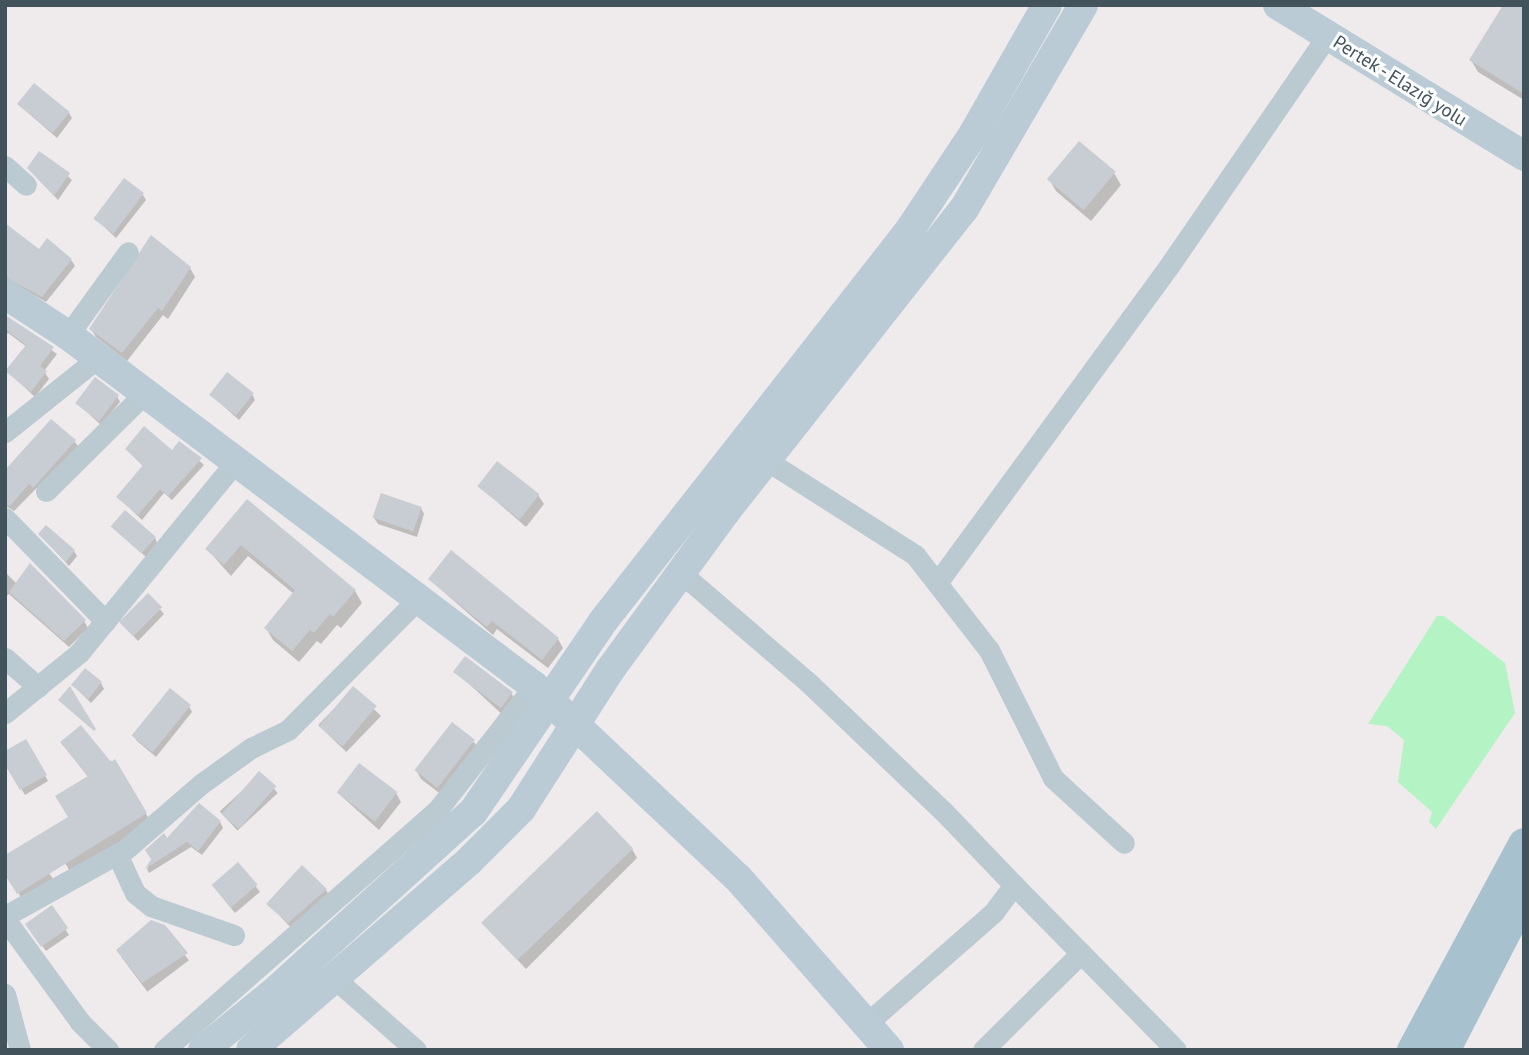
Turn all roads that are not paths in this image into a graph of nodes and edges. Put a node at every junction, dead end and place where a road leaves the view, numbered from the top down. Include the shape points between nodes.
1 (1046, 5) edge
2 (1083, 5) edge
3 (1278, 5) edge
4 (1327, 36) junction
5 (1524, 156) edge
6 (5, 166) edge
7 (26, 186) dead end
8 (128, 253) dead end
9 (5, 294) edge
10 (68, 335) junction
11 (99, 357) junction
12 (146, 392) junction
13 (5, 432) edge
14 (237, 460) junction
15 (766, 460) junction
16 (46, 491) dead end
17 (8, 525) edge
18 (681, 573) junction
19 (937, 583) junction
20 (419, 598) junction
21 (106, 621) junction
22 (5, 658) edge
23 (38, 687) junction
24 (541, 693) junction
25 (5, 713) edge
26 (577, 726) junction
27 (1124, 843) dead end
28 (1524, 844) edge
29 (117, 854) junction
30 (1014, 885) junction
31 (1524, 893) edge
32 (5, 917) edge
33 (234, 935) dead end
34 (1081, 953) junction
35 (334, 978) junction
36 (5, 994) edge
37 (866, 1024) junction
38 (20, 1050) edge
39 (108, 1050) edge
40 (164, 1050) edge
41 (203, 1050) edge
42 (251, 1050) edge
43 (416, 1050) edge
44 (889, 1050) edge
45 (983, 1050) edge
46 (1176, 1050) edge
47 (1413, 1050) edge
48 (1443, 1050) edge

1 - 24 main road via 974,133 911,228 604,620
2 - 15 main road via 964,209
3 - 4 main road, Pertek - Elazığ yolu
4 - 5 main road, Pertek - Elazığ yolu
4 - 19 street via 1168,266
6 - 7 street
8 - 10 street
9 - 10 main road
10 - 11 main road
11 - 12 main road
11 - 13 street
12 - 14 main road
12 - 16 street
14 - 20 main road
14 - 21 street
15 - 18 main road
15 - 19 street via 915,555
17 - 21 street
18 - 26 main road via 610,670
18 - 30 street via 820,694
19 - 27 street via 989,650 1054,778
20 - 24 main road
20 - 29 street via 288,730 251,748 201,784
21 - 23 street via 79,653
22 - 23 street
23 - 25 street
24 - 26 main road
24 - 40 street via 439,808
24 - 41 main road via 498,781 446,839
26 - 35 main road via 546,775 496,836
26 - 37 main road via 738,878
28 - 47 main road
29 - 32 street
29 - 33 street via 135,893 151,906
30 - 34 street
30 - 37 street via 995,912
31 - 48 main road
32 - 39 street via 80,1022
34 - 45 street
34 - 46 street
35 - 42 main road
35 - 43 street
36 - 38 street
37 - 44 main road

